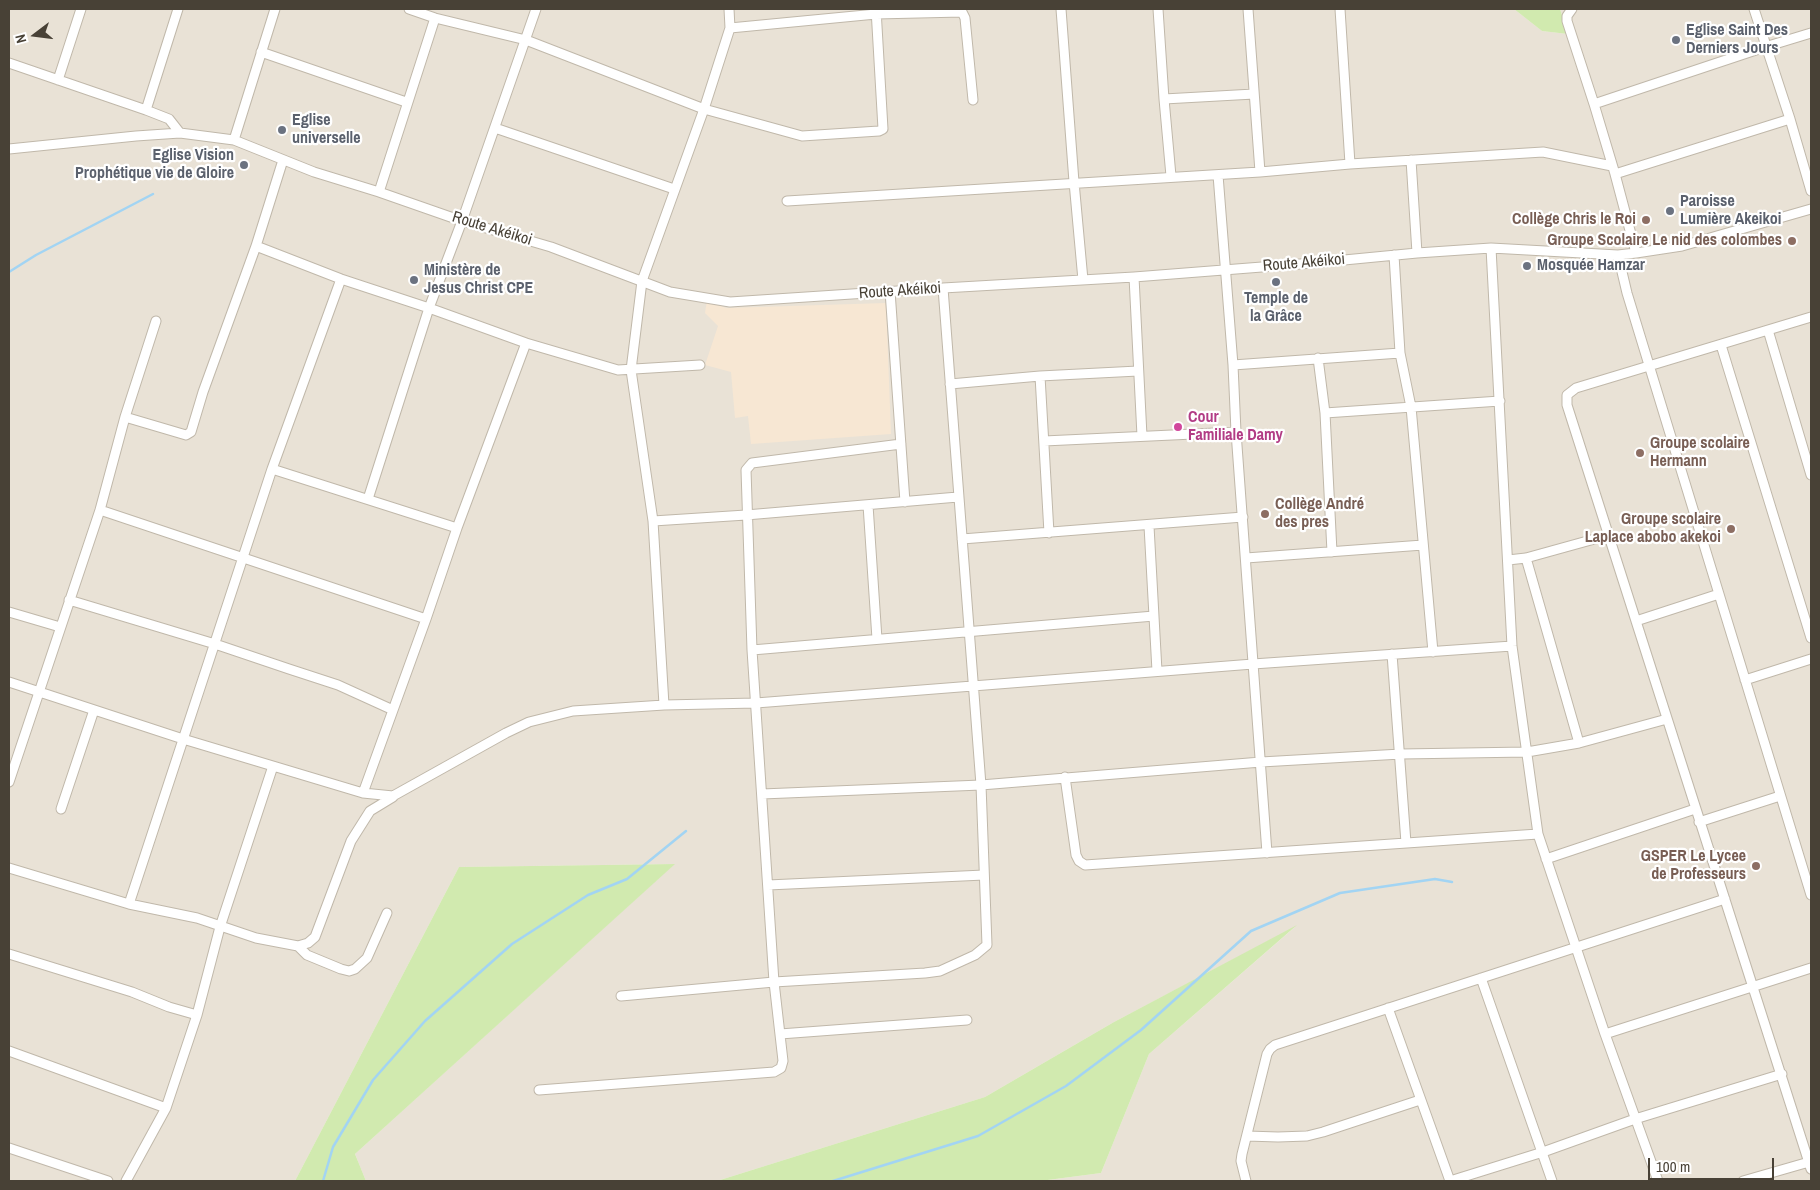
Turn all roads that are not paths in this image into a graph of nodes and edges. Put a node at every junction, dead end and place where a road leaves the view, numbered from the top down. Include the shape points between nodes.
1 (81, 9) edge
2 (178, 9) edge
3 (275, 9) edge
4 (409, 9) edge
5 (536, 9) edge
6 (729, 9) edge
7 (1061, 9) edge
8 (1158, 9) edge
9 (1248, 9) edge
10 (1340, 9) edge
11 (1572, 9) edge
12 (1754, 9) edge
13 (876, 11) edge
14 (435, 18) junction
15 (730, 28) junction
16 (1811, 33) edge
17 (526, 40) junction
18 (1766, 46) junction
19 (261, 52) junction
20 (9, 63) edge
21 (58, 80) junction
22 (1254, 94) junction
23 (1164, 99) junction
24 (973, 100) dead end
25 (406, 102) junction
26 (1594, 104) junction
27 (704, 109) junction
28 (146, 110) junction
29 (1790, 119) junction
30 (495, 128) junction
31 (180, 133) junction
32 (234, 140) junction
33 (9, 149) edge
34 (283, 160) junction
35 (1411, 160) junction
36 (1350, 164) junction
37 (1614, 170) junction
38 (1260, 172) junction
39 (1218, 175) junction
40 (1171, 176) junction
41 (1074, 182) junction
42 (674, 189) junction
43 (1811, 191) edge
44 (379, 192) junction
45 (787, 201) dead end
46 (1811, 209) edge
47 (462, 221) junction
48 (256, 246) junction
49 (1490, 248) junction
50 (1417, 252) junction
51 (1636, 253) junction
52 (1394, 255) junction
53 (1618, 255) junction
54 (1226, 270) junction
55 (1134, 277) junction
56 (341, 279) junction
57 (1083, 280) junction
58 (642, 281) junction
59 (943, 288) junction
60 (890, 291) junction
61 (429, 308) junction
62 (1811, 317) edge
63 (156, 321) dead end
64 (1768, 330) junction
65 (526, 343) junction
66 (1721, 345) junction
67 (1400, 353) junction
68 (1318, 358) junction
69 (700, 365) dead end
70 (1233, 365) junction
71 (1650, 366) junction
72 (631, 370) junction
73 (1138, 371) junction
74 (1040, 376) junction
75 (950, 384) junction
76 (1500, 401) junction
77 (1411, 407) junction
78 (1325, 413) junction
79 (126, 417) junction
80 (1236, 432) junction
81 (1142, 436) junction
82 (1044, 441) junction
83 (901, 444) junction
84 (272, 469) junction
85 (1811, 475) edge
86 (958, 497) junction
87 (368, 499) junction
88 (905, 502) junction
89 (868, 505) junction
90 (100, 510) junction
91 (746, 515) junction
92 (1243, 517) junction
93 (653, 521) junction
94 (1149, 526) junction
95 (457, 528) junction
96 (1049, 533) junction
97 (1608, 535) junction
98 (962, 540) junction
99 (1422, 545) junction
100 (1332, 552) junction
101 (243, 558) junction
102 (1246, 558) junction
103 (1526, 558) junction
104 (1508, 560) junction
105 (1719, 594) junction
106 (69, 600) junction
107 (9, 612) edge
108 (1154, 616) junction
109 (426, 619) junction
110 (1636, 621) junction
111 (60, 627) junction
112 (969, 630) junction
113 (1811, 638) edge
114 (877, 639) junction
115 (215, 644) junction
116 (1512, 646) junction
117 (752, 650) junction
118 (1433, 652) junction
119 (1392, 654) junction
120 (1811, 658) edge
121 (1253, 664) junction
122 (1157, 671) junction
123 (1745, 680) junction
124 (9, 682) edge
125 (972, 686) junction
126 (38, 692) junction
127 (756, 703) junction
128 (664, 706) junction
129 (94, 710) junction
130 (393, 710) junction
131 (1667, 719) junction
132 (183, 739) junction
133 (1579, 743) junction
134 (1527, 752) junction
135 (1400, 754) junction
136 (1261, 762) junction
137 (273, 766) junction
138 (1065, 777) junction
139 (9, 780) edge
140 (981, 785) junction
141 (364, 793) junction
142 (762, 794) junction
143 (393, 796) junction
144 (1780, 796) junction
145 (61, 809) dead end
146 (1695, 809) junction
147 (1699, 822) junction
148 (1538, 834) junction
149 (1406, 843) junction
150 (1267, 853) junction
151 (1546, 859) junction
152 (9, 868) edge
153 (984, 875) junction
154 (768, 884) junction
155 (1810, 885) edge
156 (1811, 895) edge
157 (1724, 899) junction
158 (129, 904) junction
159 (387, 913) dead end
160 (220, 927) junction
161 (298, 946) junction
162 (1575, 947) junction
163 (9, 954) edge
164 (1811, 968) edge
165 (1482, 978) junction
166 (774, 982) junction
167 (1754, 987) junction
168 (621, 996) dead end
169 (1388, 1008) junction
170 (197, 1015) junction
171 (968, 1020) dead end
172 (780, 1034) junction
173 (1605, 1034) junction
174 (9, 1051) edge
175 (1782, 1074) junction
176 (539, 1090) dead end
177 (1420, 1100) junction
178 (166, 1108) junction
179 (1635, 1119) junction
180 (1247, 1136) junction
181 (9, 1148) edge
182 (1543, 1152) junction
183 (1810, 1165) edge
184 (108, 1181) edge
185 (126, 1181) edge
186 (1246, 1181) edge
187 (1450, 1181) edge
188 (1552, 1181) edge
189 (1658, 1181) edge
190 (1743, 1181) edge

1 - 21 street
2 - 28 street
3 - 19 street
4 - 14 street
5 - 17 street
6 - 15 street
7 - 41 street
8 - 23 street
9 - 22 street
10 - 36 street
11 - 26 street via 1566,16 1567,21
12 - 18 street
13 - 15 street
13 - 24 street via 962,12
13 - 27 street via 883,129 802,136
14 - 17 street
14 - 25 street
15 - 27 street
16 - 18 street
17 - 27 street
17 - 30 street
18 - 26 street
18 - 29 street
19 - 25 street
19 - 32 street
20 - 21 street
21 - 28 street
22 - 23 street
22 - 38 street
23 - 40 street
25 - 44 street
26 - 37 street
27 - 42 street
28 - 31 street via 169,119
29 - 37 street
29 - 43 street
30 - 42 street
30 - 47 street
31 - 32 street, Route Akéikoi
31 - 33 street, Route Akéikoi
32 - 34 street, Route Akéikoi
34 - 44 street, Route Akéikoi
34 - 48 street
35 - 36 street
35 - 37 street via 1543,152
35 - 50 street
36 - 38 street
37 - 51 street
38 - 39 street
39 - 40 street
39 - 54 street
40 - 41 street
41 - 45 street
41 - 57 street
42 - 58 street
44 - 47 street, Route Akéikoi
46 - 51 street, Route Akéikoi via 1682,246
47 - 58 street, Route Akéikoi via 551,247
47 - 61 street
48 - 56 street
48 - 79 street via 191,432 186,435
49 - 50 street, Route Akéikoi
49 - 53 street, Route Akéikoi
49 - 76 street
50 - 52 street, Route Akéikoi
51 - 53 street, Route Akéikoi
52 - 54 street, Route Akéikoi
52 - 67 street
53 - 71 street
54 - 55 street, Route Akéikoi
54 - 70 street
55 - 57 street, Route Akéikoi
55 - 73 street
56 - 61 street
56 - 84 street
57 - 59 street, Route Akéikoi
58 - 60 street, Route Akéikoi via 670,292 730,302
58 - 72 street
59 - 60 street, Route Akéikoi
59 - 75 street
60 - 83 street
61 - 65 street
61 - 87 street
62 - 64 street
63 - 79 street
64 - 66 street
64 - 85 street
65 - 72 street via 618,370
65 - 95 street
66 - 71 street
66 - 113 street
67 - 68 street
67 - 77 street
68 - 70 street
68 - 78 street
69 - 72 street
70 - 80 street
71 - 97 street via 1576,388 1567,394 1567,405
71 - 105 street
72 - 93 street
73 - 74 street
73 - 81 street
74 - 75 street
74 - 82 street
75 - 86 street
76 - 77 street
76 - 104 street
77 - 78 street
77 - 99 street
78 - 100 street
79 - 90 street
80 - 81 street
80 - 92 street
81 - 82 street
82 - 96 street
83 - 88 street
83 - 91 street via 752,463 746,470
84 - 87 street
84 - 101 street
86 - 88 street
86 - 98 street
87 - 95 street
88 - 89 street
89 - 91 street
89 - 114 street
90 - 101 street
90 - 106 street
91 - 93 street
91 - 117 street
92 - 94 street
92 - 102 street
93 - 128 street
94 - 96 street
94 - 108 street
95 - 109 street
96 - 98 street
97 - 103 street
97 - 110 street
98 - 112 street
99 - 100 street
99 - 118 street
100 - 102 street
101 - 109 street
101 - 115 street
102 - 121 street
103 - 104 street
103 - 133 street
104 - 116 street
105 - 110 street
105 - 123 street
106 - 111 street
106 - 115 street
107 - 111 street
108 - 112 street
108 - 122 street
109 - 130 street
110 - 131 street
111 - 126 street
112 - 114 street
112 - 125 street
114 - 117 street
115 - 130 street via 338,686
115 - 132 street
116 - 118 street
116 - 134 street
117 - 127 street
118 - 119 street
119 - 121 street
119 - 135 street
120 - 123 street
121 - 122 street
121 - 136 street
122 - 125 street
123 - 144 street
124 - 126 street
125 - 127 street
125 - 140 street
126 - 129 street
126 - 139 street
127 - 128 street
127 - 142 street
128 - 143 street via 572,711 529,722
129 - 132 street
129 - 145 street
130 - 141 street
131 - 133 street
131 - 146 street
132 - 137 street
132 - 158 street
133 - 134 street
134 - 135 street
134 - 148 street
135 - 136 street
135 - 149 street
136 - 138 street
136 - 150 street
137 - 141 street
137 - 160 street
138 - 140 street
138 - 150 street via 1076,855 1085,864
140 - 142 street
140 - 153 street
141 - 143 street
142 - 154 street
143 - 161 street via 370,811 351,841 315,937
144 - 147 street
144 - 155 street
146 - 147 street
146 - 151 street
147 - 157 street
148 - 149 street
148 - 151 street
149 - 150 street
151 - 162 street
152 - 158 street
153 - 154 street
153 - 166 street via 987,946 975,955 925,973
154 - 166 street
155 - 156 street
157 - 162 street
157 - 167 street
158 - 160 street via 197,918
159 - 161 street via 367,958 355,969 340,969 308,955
160 - 161 street
160 - 170 street
162 - 165 street
162 - 173 street
163 - 170 street
164 - 167 street
165 - 169 street
165 - 182 street
166 - 168 street
166 - 172 street
167 - 173 street
167 - 175 street
169 - 177 street
169 - 180 street via 1270,1048
170 - 178 street
171 - 172 street
172 - 176 street via 783,1061 781,1068 774,1072
173 - 179 street
174 - 178 street
175 - 179 street
175 - 183 street
177 - 180 street via 1307,1136
177 - 187 street
178 - 185 street
179 - 182 street
179 - 189 street
180 - 186 street via 1241,1161
181 - 184 street
182 - 187 street
182 - 188 street
183 - 190 street

